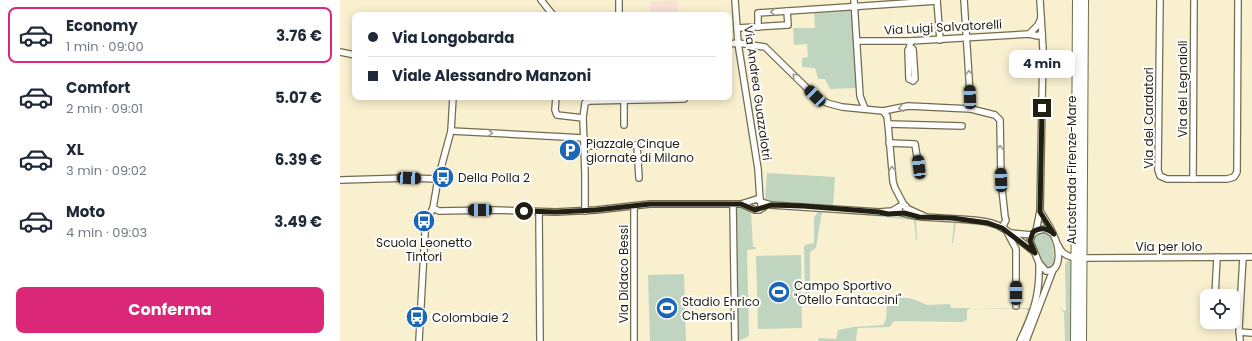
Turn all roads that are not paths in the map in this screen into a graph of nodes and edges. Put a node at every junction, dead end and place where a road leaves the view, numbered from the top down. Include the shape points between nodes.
1 (541, 0) edge
2 (619, 0) edge
3 (626, 0) edge
4 (735, 0) edge
5 (854, 0) edge
6 (964, 0) edge
7 (1040, 0) edge
8 (1077, 0) edge
9 (1084, 0) edge
10 (1160, 0) edge
11 (1194, 0) edge
12 (1238, 0) edge
13 (937, 1) edge
14 (854, 6) junction
15 (787, 11) junction
16 (551, 12) edge
17 (619, 12) edge
18 (1041, 18) junction
19 (758, 27) junction
20 (737, 28) junction
21 (1042, 33) junction
22 (1029, 34) junction
23 (967, 37) junction
24 (940, 40) junction
25 (857, 41) junction
26 (738, 43) junction
27 (732, 44) edge
28 (910, 44) junction
29 (1043, 49) junction
30 (340, 52) edge
31 (352, 54) edge
32 (911, 63) dead end
33 (454, 100) edge
34 (556, 100) edge
35 (612, 100) edge
36 (624, 100) edge
37 (971, 108) junction
38 (865, 110) junction
39 (884, 111) junction
40 (583, 118) junction
41 (888, 124) junction
42 (624, 125) dead end
43 (962, 126) dead end
44 (451, 131) junction
45 (584, 138) junction
46 (889, 143) junction
47 (584, 146) junction
48 (920, 175) dead end
49 (639, 178) dead end
50 (438, 179) junction
51 (1193, 179) junction
52 (340, 180) edge
53 (758, 190) junction
54 (753, 200) junction
55 (761, 203) junction
56 (733, 204) junction
57 (741, 204) junction
58 (634, 207) junction
59 (433, 208) junction
60 (752, 208) junction
61 (903, 209) junction
62 (585, 211) junction
63 (539, 212) junction
64 (1040, 212) junction
65 (1003, 228) junction
66 (1010, 233) junction
67 (1034, 233) junction
68 (1054, 234) junction
69 (1056, 243) junction
70 (1025, 245) junction
71 (1016, 249) junction
72 (1035, 253) junction
73 (1217, 257) junction
74 (1244, 257) junction
75 (1252, 257) edge
76 (1086, 258) dead end
77 (1039, 262) junction
78 (1055, 267) junction
79 (1215, 289) edge
80 (1016, 306) dead end
81 (1239, 332) junction
82 (1252, 333) edge
83 (419, 341) edge
84 (540, 341) edge
85 (634, 341) edge
86 (735, 341) edge
87 (1020, 341) edge
88 (1026, 341) edge
89 (1075, 341) edge
90 (1082, 341) edge
91 (1240, 341) edge

1 - 16 street
2 - 3 street
2 - 17 street
4 - 20 street, Via Andrea Guazzalotri
5 - 14 street
6 - 23 street
7 - 18 street
8 - 89 highway, Autostrada Firenze-Mare
9 - 90 highway, Autostrada Firenze-Mare
10 - 51 street, Via dei Cardatori via 1159,173 1164,179
11 - 51 street, Via dei Legnaioli
12 - 51 street, Via dei Cardatori via 1237,172 1234,177 1229,178
13 - 14 street
13 - 24 street
14 - 15 street
14 - 25 street
15 -> 19 street via 758,13
15 - 19 street via 788,25
18 - 21 street
18 - 22 street
19 - 20 street
20 - 26 street, Via Andrea Guazzalotri
21 - 22 street, Via Luigi Salvatorelli via 1038,36
21 - 29 street
22 - 23 street, Via Luigi Salvatorelli
22 - 29 street
23 - 24 street, Via Luigi Salvatorelli
37 -> 23 street
24 - 28 street, Via Luigi Salvatorelli
25 - 28 street, Via Luigi Salvatorelli
25 - 38 street via 860,96
26 - 27 street
38 -> 26 street via 842,108 827,103 815,96 764,47
26 - 53 street, Via Andrea Guazzalotri via 758,169
28 - 32 street via 908,50
29 - 64 street
30 - 31 street
33 - 44 street
34 - 40 street via 557,115
35 - 40 street via 587,102
36 - 42 street
37 -> 39 street via 908,106
65 -> 37 street via 1006,220 1001,180 1000,120 995,115
38 - 39 street
39 - 41 street
40 - 45 street
41 - 43 street
41 - 46 street
44 -> 45 street
44 - 50 street
45 - 47 street
46 - 48 street via 915,144
61 -> 46 street via 895,188
47 - 49 street via 637,145
47 - 62 street
50 - 52 street
50 - 59 street
53 - 54 street, Via Andrea Guazzalotri
53 - 55 street, Via Andrea Guazzalotri
54 - 55 street via 757,199
54 - 57 street
54 - 60 street via 750,205
55 - 60 street via 757,210
55 - 61 street via 888,214
56 - 57 street
56 - 58 street via 650,204
56 - 86 street
57 - 60 street
58 - 62 street
58 - 85 street, Via Didaco Bessi
59 - 63 street via 439,211
59 - 83 street via 427,220 425,233
61 - 65 street via 925,216 988,223
62 - 63 street
63 - 84 street
64 - 67 street
64 - 68 street
65 - 66 street
65 - 71 street
66 - 67 street
66 - 70 street
67 - 68 street via 1046,229
67 - 72 street via 1030,241
68 - 69 street
69 - 78 street
69 - 78 street via 1065,255 1072,257
70 - 71 street
70 - 72 street
71 - 80 street
72 - 77 street
73 - 74 street, Via per Iolo
73 - 76 street, Via per Iolo
73 - 79 street
74 - 75 street, Via per Iolo
74 - 81 street
77 - 78 street via 1046,271 1051,271
77 - 87 street via 1037,298
78 - 88 street
81 - 82 street
81 - 91 street

